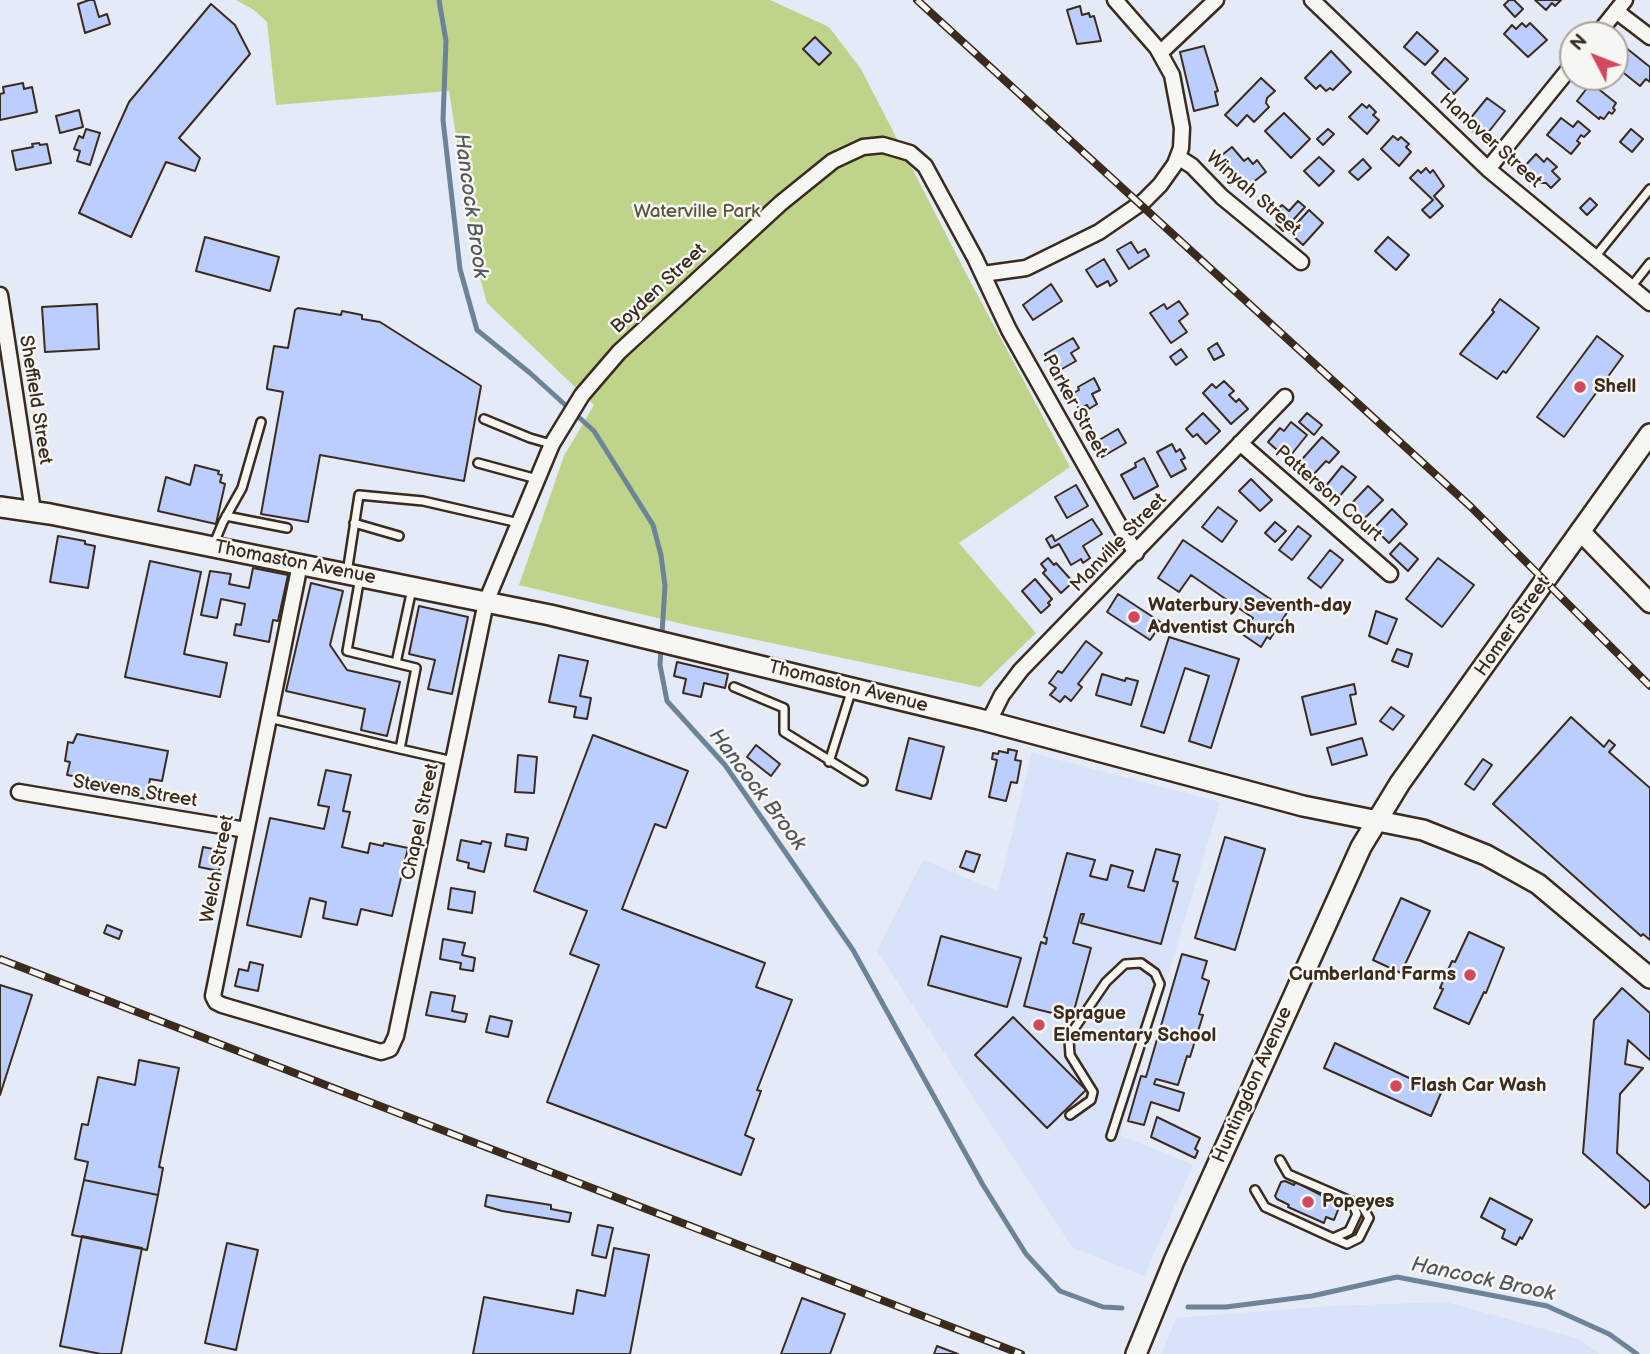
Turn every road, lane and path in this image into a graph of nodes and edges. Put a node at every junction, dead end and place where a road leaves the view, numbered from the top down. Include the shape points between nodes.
1 (1115, 0) edge
2 (1216, 0) edge
3 (1312, 0) edge
4 (1621, 6) edge
5 (1609, 21) edge
6 (1650, 37) edge
7 (1160, 53) junction
8 (1559, 81) edge
9 (1178, 157) junction
10 (1488, 169) junction
11 (1650, 189) edge
12 (1595, 257) junction
13 (1301, 262) dead end
14 (1650, 263) edge
15 (983, 274) junction
16 (1631, 287) junction
17 (0, 295) edge
18 (1650, 303) edge
19 (1285, 397) dead end
20 (484, 419) dead end
21 (261, 422) dead end
22 (1650, 434) edge
23 (1240, 443) junction
24 (552, 444) junction
25 (478, 463) dead end
26 (537, 479) junction
27 (0, 507) edge
28 (33, 510) junction
29 (226, 516) junction
30 (354, 523) junction
31 (519, 523) junction
32 (287, 528) dead end
33 (1580, 531) junction
34 (399, 536) dead end
35 (213, 547) junction
36 (1136, 553) junction
37 (300, 564) junction
38 (1391, 574) dead end
39 (353, 575) junction
40 (413, 587) junction
41 (486, 602) junction
42 (1650, 603) edge
43 (396, 663) junction
44 (734, 687) dead end
45 (852, 688) junction
46 (269, 718) junction
47 (989, 721) junction
48 (400, 750) junction
49 (453, 761) junction
50 (829, 762) junction
51 (863, 781) dead end
52 (19, 792) dead end
53 (1376, 820) junction
54 (246, 830) junction
55 (1650, 978) edge
56 (390, 1049) joint
57 (1070, 1115) dead end
58 (1111, 1136) dead end
59 (1280, 1160) dead end
60 (1255, 1190) dead end
61 (1351, 1201) junction
62 (1333, 1238) junction
63 (1136, 1354) edge

1 - 7 street
2 - 7 street
3 - 10 street, Hanover Street
4 - 5 street
4 - 6 street
7 - 9 street via 1171,75 1181,117
8 - 10 street
9 - 13 street, Winyah Street
9 - 15 street via 1152,193 1099,232 1026,268
10 - 12 street, Hanover Street
11 - 12 lane
12 - 16 street, Hanover Street
14 - 16 lane
15 - 24 street, Boyden Street via 921,162 893,146 863,147 833,161 781,204 627,344 582,395
15 - 36 street, Parker Street via 1009,330
16 - 18 street, Hanover Street
17 - 28 street, Sheffield Street
19 - 23 street, Manville Street
20 - 24 lane
21 - 29 lane via 242,488
22 - 33 main road, Homer Street
23 - 36 street, Manville Street
23 - 38 street, Patterson Court
24 - 26 street, Boyden Street
25 - 26 lane
26 - 31 street, Boyden Street
27 - 28 main road, Thomaston Avenue
28 - 35 main road, Thomaston Avenue
29 - 32 lane
29 - 35 lane
30 - 31 lane via 359,495 423,501
30 - 34 lane
30 - 39 lane
31 - 41 street, Boyden Street
33 - 42 street
33 - 53 main road, Homer Street
35 - 37 main road, Thomaston Avenue
36 - 47 street, Manville Street via 1021,670
37 - 39 main road, Thomaston Avenue
37 - 46 street, Welch Street
39 - 40 main road, Thomaston Avenue
39 - 43 lane via 347,651
40 - 41 main road, Thomaston Avenue
40 - 43 lane
41 - 45 main road, Thomaston Avenue
41 - 49 street, Chapel Street
43 - 48 lane via 416,668
44 - 50 lane via 784,708 784,732
45 - 47 main road, Thomaston Avenue
45 - 50 lane
46 - 48 lane
46 - 54 street, Welch Street
47 - 53 main road, Thomaston Avenue via 1303,806
48 - 49 lane
49 - 56 street, Chapel Street
50 - 51 lane
52 - 54 street, Stevens Street
53 - 55 main road, Thomaston Avenue via 1423,830 1516,870 1561,901
53 - 63 main road, Huntingdon Avenue via 1344,880
54 - 56 street, Welch Street via 214,999 222,1006 350,1044 376,1051
57 - 58 lane via 1091,1100 1093,1092 1070,1055 1072,1032 1106,982 1125,964 1141,964 1155,973 1160,985
59 - 61 lane via 1288,1174
60 - 62 lane via 1265,1207
61 - 62 lane via 1357,1214 1349,1231
61 - 62 lane via 1362,1206 1369,1218 1359,1238 1347,1244

